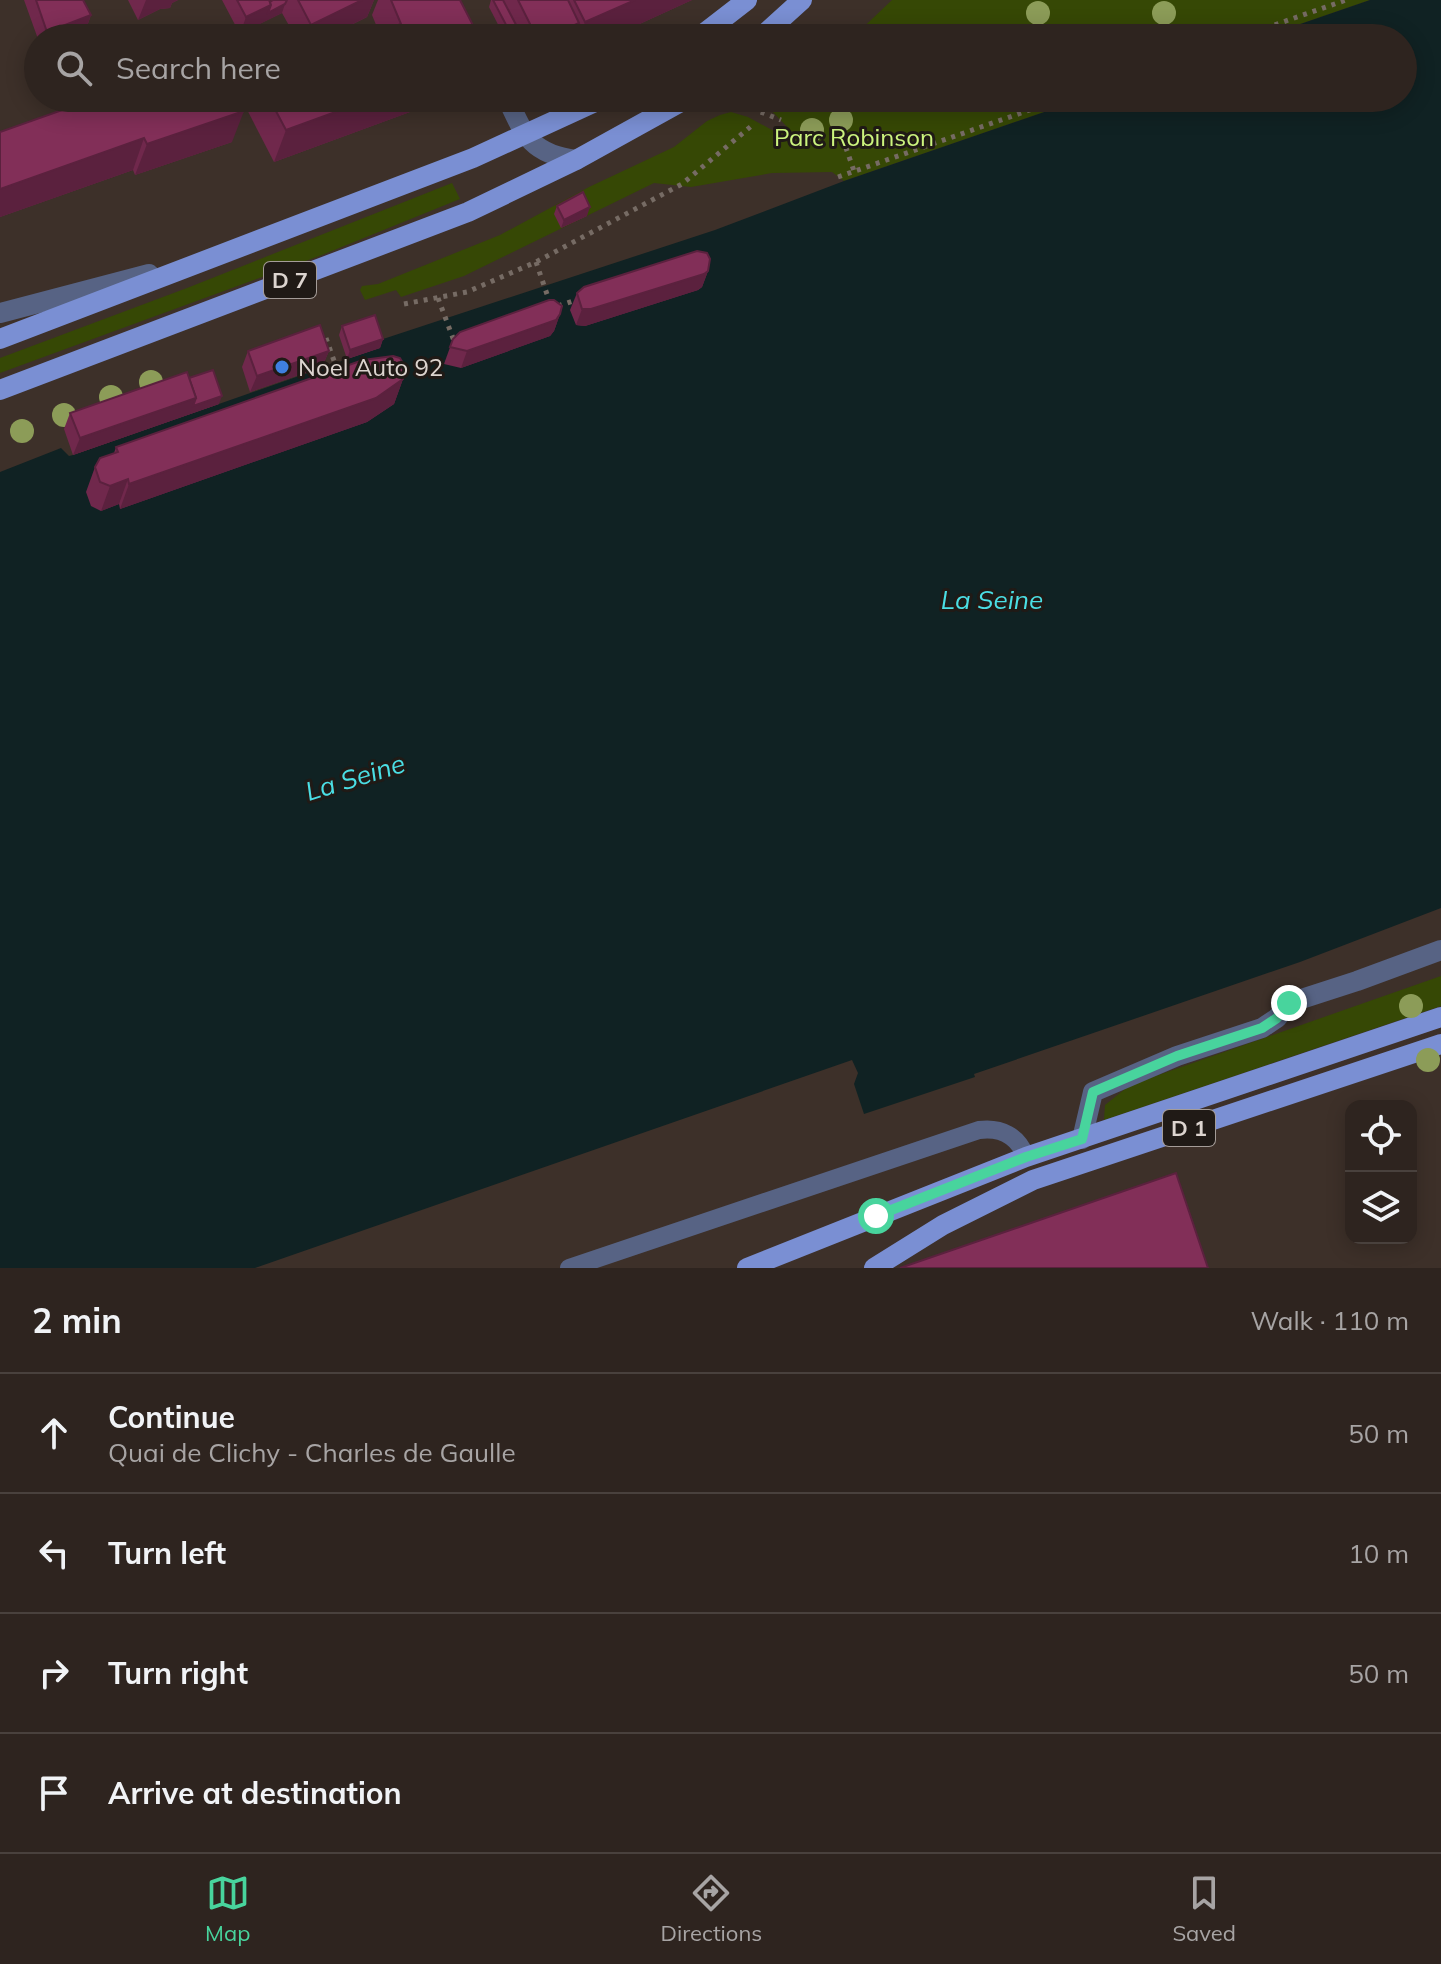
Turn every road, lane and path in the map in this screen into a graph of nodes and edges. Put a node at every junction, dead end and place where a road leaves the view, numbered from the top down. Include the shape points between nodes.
1 (747, 0) edge
2 (802, 0) edge
3 (1346, 0) edge
4 (716, 24) edge
5 (775, 24) edge
6 (1277, 24) edge
7 (513, 112) edge
8 (574, 112) edge
9 (663, 112) edge
10 (761, 112) edge
11 (1024, 112) edge
12 (836, 119) dead end
13 (781, 120) dead end
14 (755, 123) dead end
15 (524, 135) junction
16 (576, 160) junction
17 (854, 171) junction
18 (838, 177) dead end
19 (223, 256) junction
20 (536, 262) junction
21 (438, 298) junction
22 (581, 298) edge
23 (404, 304) dead end
24 (0, 313) edge
25 (468, 336) edge
26 (326, 338) edge
27 (0, 339) edge
28 (344, 388) edge
29 (0, 390) edge
30 (1441, 950) edge
31 (1441, 1017) edge
32 (1441, 1044) edge
33 (1082, 1139) junction
34 (1026, 1157) junction
35 (569, 1268) edge
36 (747, 1268) edge
37 (874, 1268) edge

1 - 4 main road
2 - 5 main road
3 - 6 path
7 - 15 street
8 - 15 main road, D 7
9 - 16 main road, D 7
10 - 13 path
11 - 17 path
12 - 17 path
14 - 20 path via 682,184
15 - 16 street via 551,155
15 - 19 main road, D 7
16 - 29 main road, D 7 via 468,212
17 - 18 path
19 - 24 street
19 - 27 main road, D 7
20 - 21 path via 467,292
20 - 22 path via 552,308
21 - 23 path
21 - 25 path via 452,342
26 - 28 path
30 - 33 street via 1289,1003 1262,1028 1093,1092
31 - 33 main road, D 1
32 - 37 main road, D 1 via 1033,1180 943,1225
33 - 34 main road, D 1
34 - 35 lane via 1006,1132 979,1130
34 - 36 main road, D 1

